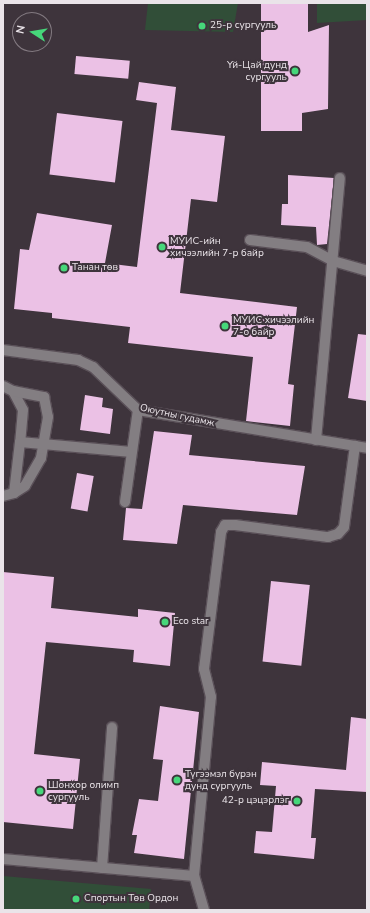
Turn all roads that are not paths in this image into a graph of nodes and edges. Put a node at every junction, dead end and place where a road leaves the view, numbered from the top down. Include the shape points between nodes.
1 (340, 178) dead end
2 (250, 240) dead end
3 (333, 261) junction
4 (367, 271) edge
5 (3, 350) edge
6 (3, 386) edge
7 (13, 391) junction
8 (138, 410) junction
9 (316, 440) junction
10 (20, 442) junction
11 (44, 444) junction
12 (355, 446) junction
13 (367, 448) edge
14 (132, 452) junction
15 (14, 493) junction
16 (3, 496) edge
17 (125, 502) dead end
18 (112, 727) dead end
19 (3, 859) edge
20 (102, 868) junction
21 (194, 876) junction
22 (204, 910) edge

1 - 3 street
2 - 3 street via 307,247
3 - 4 street
3 - 9 street
5 - 8 street, Оюутны гудамж via 78,360 93,367
6 - 7 street
7 - 10 street via 23,410
7 - 11 street via 44,397 48,417
8 - 9 street, Оюутны гудамж
8 - 14 street
9 - 12 street, Оюутны гудамж
10 - 11 street
10 - 15 street
11 - 14 street
11 - 15 street via 33,475
12 - 13 street, Оюутны гудамж
12 - 21 street via 344,527 338,534 328,537 235,525 224,525 221,532 204,669 211,697
14 - 17 street
15 - 16 street
18 - 20 street
19 - 20 street
20 - 21 street
21 - 22 street

